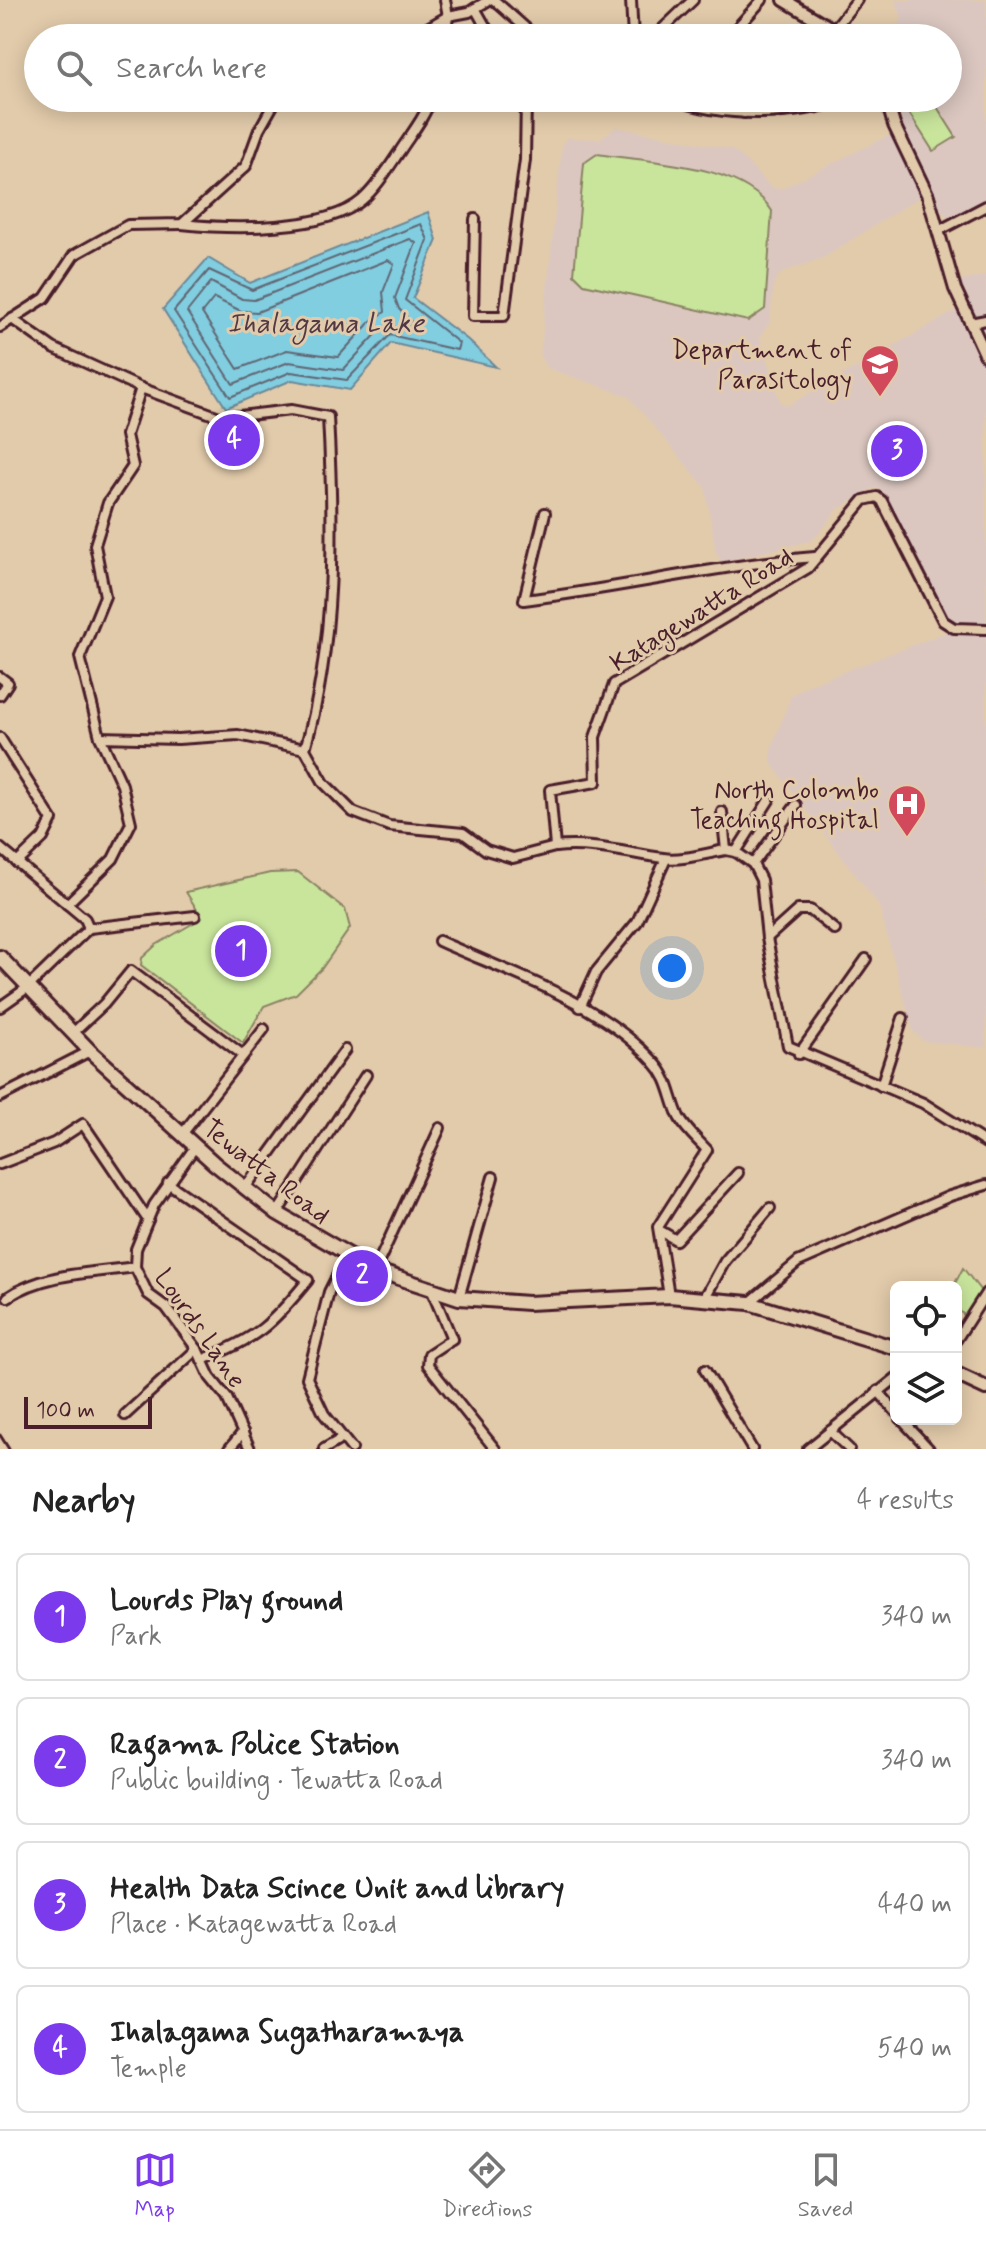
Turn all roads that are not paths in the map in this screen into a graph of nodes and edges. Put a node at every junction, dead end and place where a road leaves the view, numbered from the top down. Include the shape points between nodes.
1 (445, 0) edge
2 (492, 0) edge
3 (631, 0) edge
4 (693, 0) edge
5 (762, 0) edge
6 (784, 0) edge
7 (857, 0) edge
8 (475, 8) junction
9 (448, 16) junction
10 (822, 22) joint
11 (434, 24) edge
12 (447, 24) edge
13 (484, 24) edge
14 (520, 24) edge
15 (632, 24) edge
16 (668, 24) edge
17 (741, 24) edge
18 (825, 24) edge
19 (838, 24) edge
20 (269, 112) edge
21 (426, 112) edge
22 (526, 112) edge
23 (722, 112) edge
24 (757, 112) edge
25 (890, 112) edge
26 (744, 113) joint
27 (986, 206) edge
28 (475, 219) dead end
29 (182, 224) junction
30 (940, 230) junction
31 (12, 319) junction
32 (986, 320) edge
33 (970, 323) junction
34 (0, 327) edge
35 (986, 356) edge
36 (141, 388) junction
37 (545, 513) dead end
38 (815, 557) junction
39 (986, 629) edge
40 (0, 677) edge
41 (0, 695) edge
42 (100, 737) junction
43 (0, 738) edge
44 (305, 749) junction
45 (769, 800) dead end
46 (796, 805) dead end
47 (722, 812) dead end
48 (555, 847) junction
49 (0, 848) edge
50 (731, 851) junction
51 (666, 859) junction
52 (17, 863) junction
53 (753, 864) junction
54 (67, 904) junction
55 (195, 916) dead end
56 (89, 928) junction
57 (835, 930) dead end
58 (767, 938) junction
59 (439, 941) dead end
60 (0, 957) edge
61 (866, 959) dead end
62 (27, 988) junction
63 (0, 1007) edge
64 (580, 1007) junction
65 (903, 1018) dead end
66 (264, 1029) dead end
67 (73, 1033) junction
68 (345, 1050) dead end
69 (90, 1051) junction
70 (799, 1054) junction
71 (243, 1055) junction
72 (366, 1075) dead end
73 (881, 1086) junction
74 (0, 1097) edge
75 (440, 1128) dead end
76 (183, 1133) junction
77 (986, 1143) edge
78 (195, 1147) junction
79 (0, 1164) edge
80 (738, 1173) dead end
81 (493, 1177) dead end
82 (168, 1183) junction
83 (986, 1185) edge
84 (245, 1188) junction
85 (770, 1208) dead end
86 (277, 1213) junction
87 (148, 1220) junction
88 (659, 1230) junction
89 (347, 1256) junction
90 (135, 1267) junction
91 (375, 1270) junction
92 (432, 1291) junction
93 (986, 1293) edge
94 (669, 1296) junction
95 (8, 1297) dead end
96 (459, 1298) junction
97 (704, 1299) junction
98 (749, 1303) junction
99 (962, 1331) edge
100 (890, 1346) edge
101 (197, 1349) junction
102 (202, 1360) junction
103 (705, 1370) dead end
104 (962, 1377) edge
105 (890, 1382) edge
106 (986, 1388) edge
107 (878, 1391) junction
108 (890, 1405) edge
109 (125, 1415) dead end
110 (907, 1425) edge
111 (830, 1431) junction
112 (243, 1432) junction
113 (343, 1438) junction
114 (229, 1449) edge
115 (250, 1449) edge
116 (324, 1449) edge
117 (352, 1449) edge
118 (495, 1449) edge
119 (752, 1449) edge
120 (808, 1449) edge
121 (849, 1449) edge
122 (929, 1449) edge

1 - 9 street
2 - 8 street
2 - 14 street
3 - 15 street
4 - 16 street
5 - 17 street
6 - 10 street
7 - 19 street
8 - 9 street
8 - 13 street
9 - 11 street
9 - 12 street
10 - 18 street
20 - 29 street via 246,166
21 - 29 street via 361,200 324,220
22 - 28 street via 525,160 504,316 473,316
23 - 26 street
24 - 26 street
25 - 30 street
27 - 30 street
29 - 31 street via 128,225 74,255 45,298
30 - 33 street
31 - 34 street
31 - 36 street via 53,348
32 - 33 street
33 - 35 street
36 - 42 street via 126,435 133,466 108,503 95,545 105,596 80,657
36 - 44 street via 222,418 291,410 328,417 334,515 328,613
37 - 38 street via 524,600
38 - 39 street, Katagewatta Road via 864,500 877,497 943,621 954,628
38 - 48 street, Katagewatta Road via 795,576 614,684 595,737 596,782 550,790
40 - 41 street via 8,683
42 - 44 street via 238,735
42 - 54 street via 122,785 131,823 113,859
43 - 52 street via 52,820 43,838
44 - 48 street via 324,783 353,812 389,826 463,833 486,850 513,858
45 - 50 street
46 - 53 street
47 - 50 street
48 - 51 street via 617,848
49 - 52 street
50 - 51 street
50 - 53 street
51 - 64 street via 637,922 596,972
52 - 54 street
53 - 58 street via 761,880
54 - 56 street
55 - 56 street
56 - 62 street
57 - 58 street via 810,910 798,910
58 - 70 street via 784,1010 784,1035
59 - 64 street
60 - 62 main road, Tewatta Road
61 - 70 street
62 - 63 street
62 - 67 main road, Tewatta Road
64 - 88 street via 617,1028 653,1061 670,1083 681,1121 707,1150
65 - 73 street
66 - 71 street
67 - 69 main road, Tewatta Road
67 - 71 street via 131,971
68 - 84 street
69 - 74 street
69 - 76 main road, Tewatta Road
70 - 73 street
71 - 76 street
72 - 86 street
73 - 77 street via 923,1103
75 - 91 street
76 - 78 main road, Tewatta Road
78 - 82 street, Lourds Lane
78 - 84 main road, Tewatta Road
79 - 87 street via 54,1143 83,1124
80 - 88 street via 676,1240
81 - 96 street
82 - 87 street, Lourds Lane
82 - 102 street via 308,1280 256,1336
83 - 98 street via 798,1262
84 - 86 main road, Tewatta Road
85 - 97 street via 725,1261
86 - 89 main road, Tewatta Road
87 - 90 street, Lourds Lane
88 - 94 street
89 - 91 main road, Tewatta Road
89 - 113 street via 329,1292 307,1378
90 - 95 street via 24,1287
90 - 101 street, Lourds Lane via 148,1294 166,1307
91 - 92 main road, Tewatta Road
92 - 96 main road, Tewatta Road
92 - 118 street via 452,1339 429,1354 428,1365
93 - 99 street
94 - 96 main road, Tewatta Road via 528,1303
94 - 97 main road, Tewatta Road
97 - 98 main road, Tewatta Road
98 - 100 main road, Tewatta Road
101 - 102 street, Lourds Lane
101 - 109 street
102 - 112 street, Lourds Lane
103 - 119 street
104 - 106 main road
105 - 107 street
107 - 108 street
107 - 111 street
110 - 122 street
111 - 120 street
111 - 121 street
112 - 114 street
112 - 115 street, Lourds Lane
113 - 116 street
113 - 117 street

